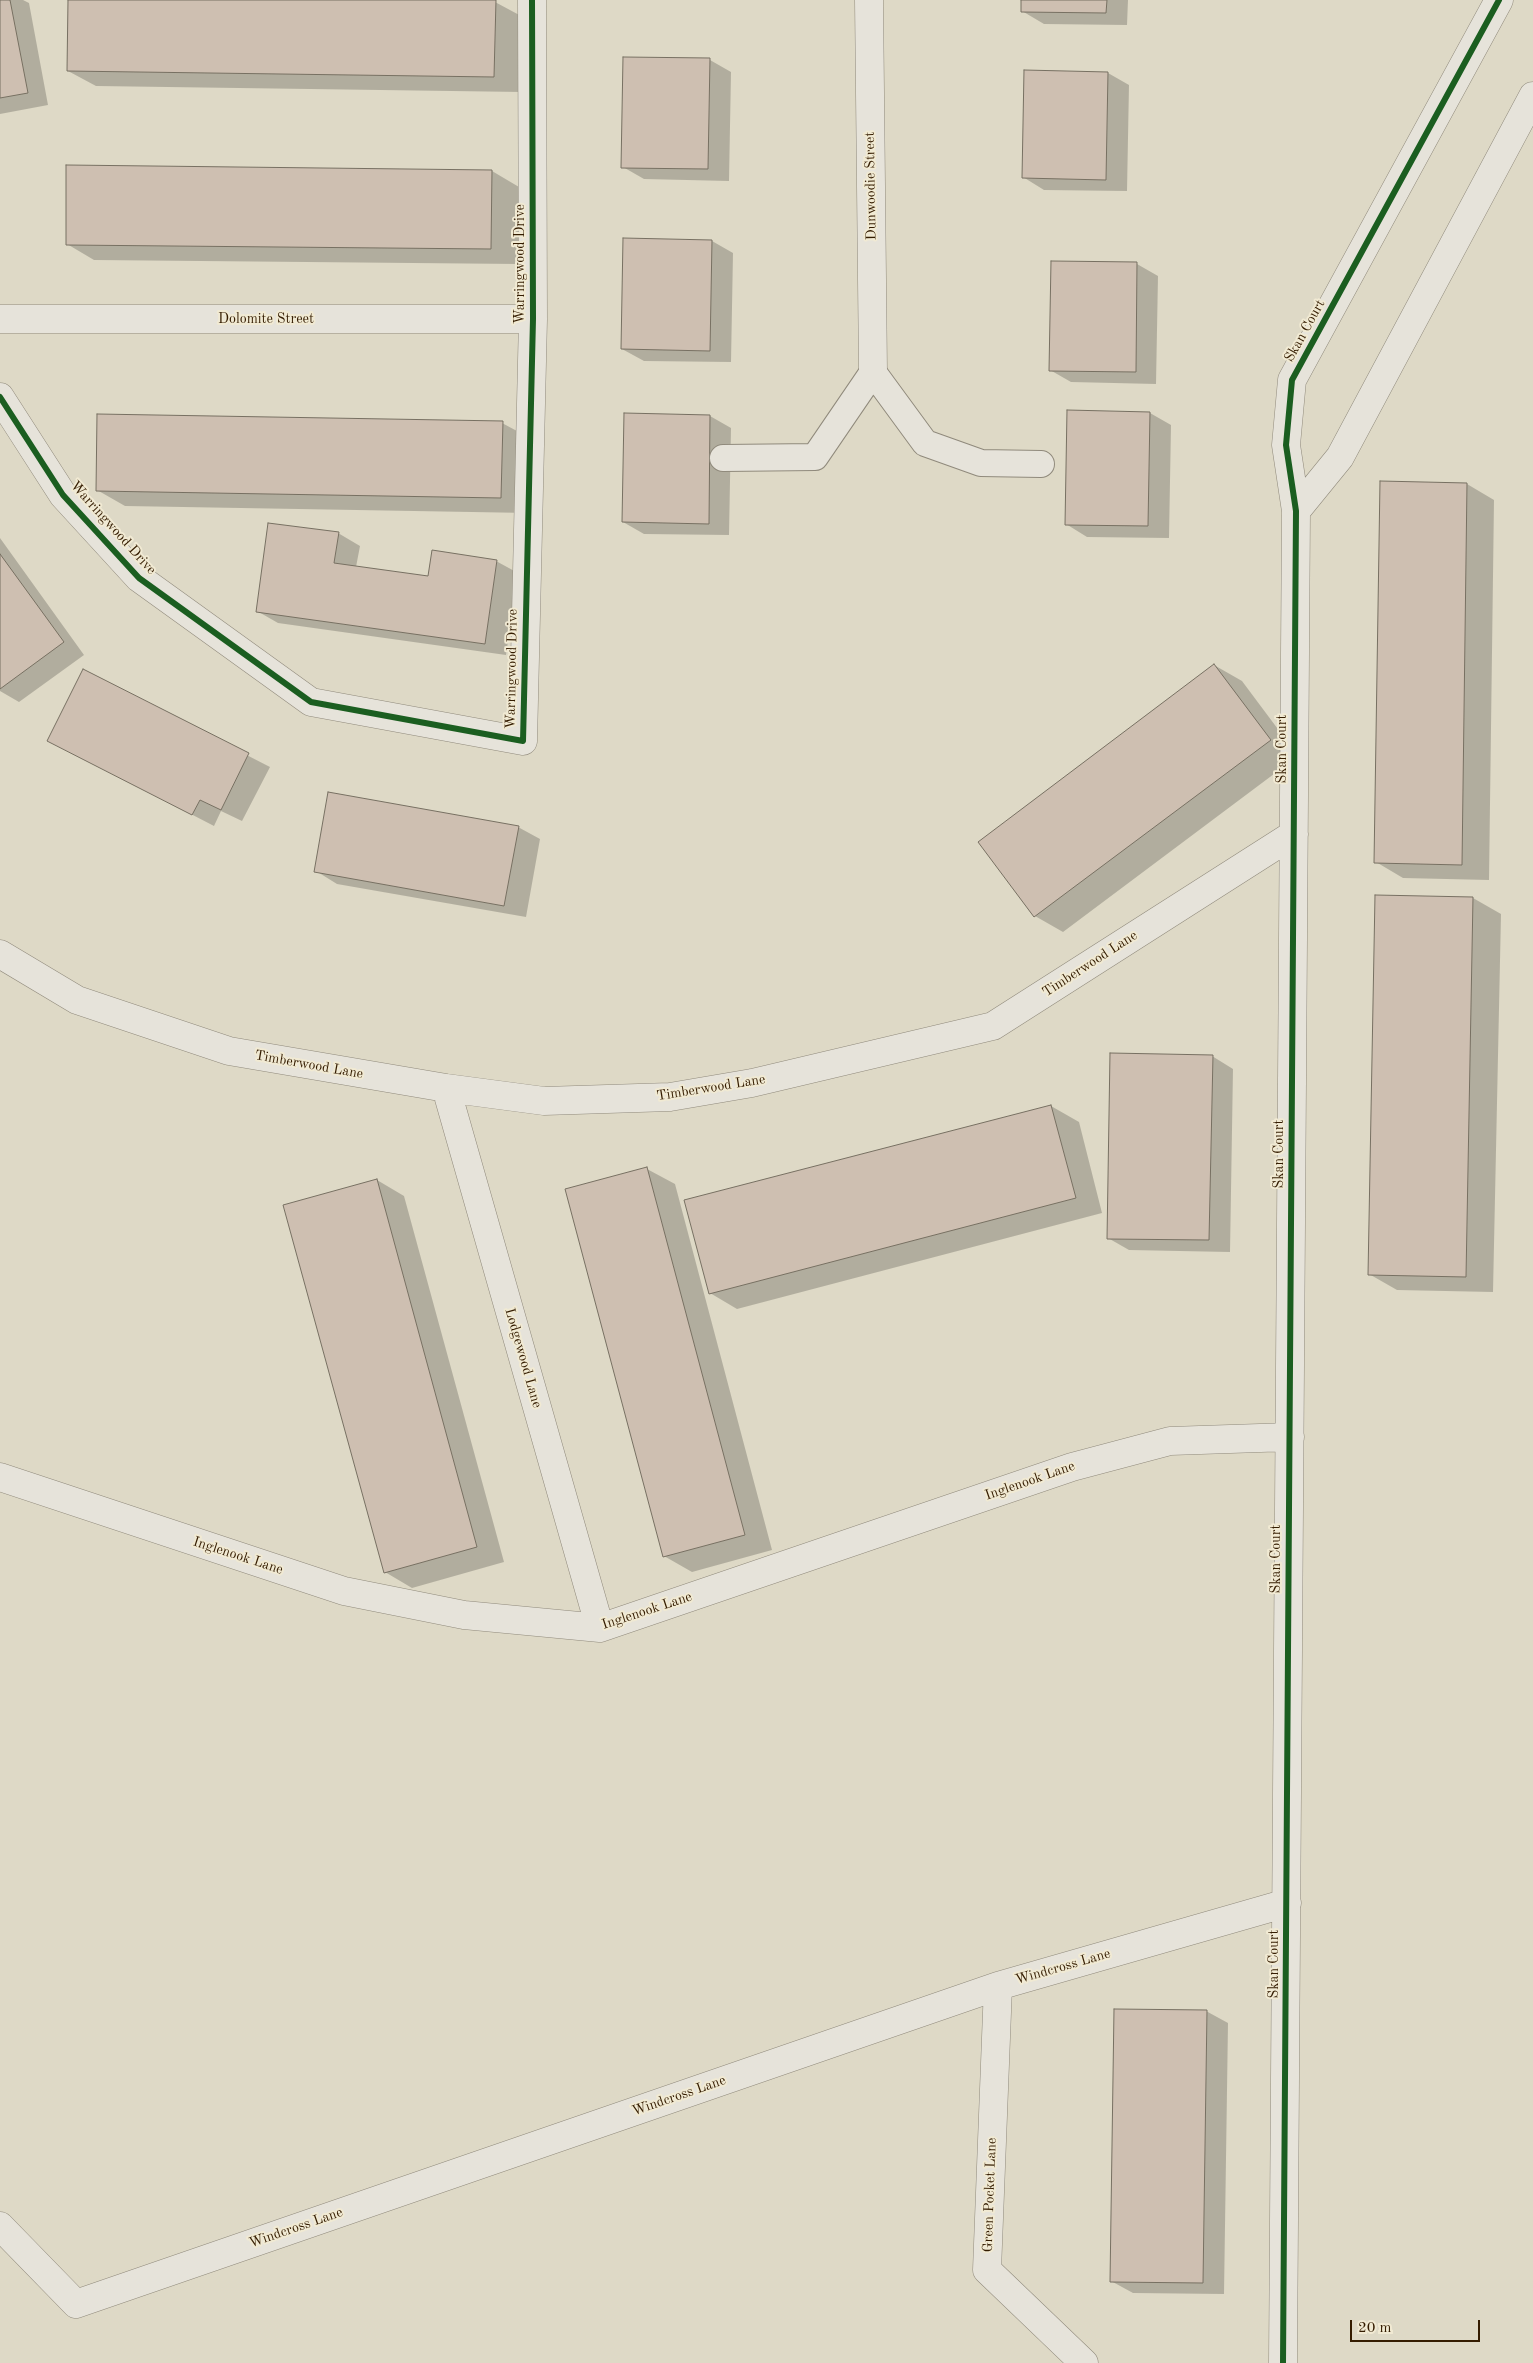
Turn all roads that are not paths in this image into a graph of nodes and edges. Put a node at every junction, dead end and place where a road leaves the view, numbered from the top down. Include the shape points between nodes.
1 (532, 0) edge
2 (869, 0) edge
3 (1500, 0) edge
4 (1533, 96) edge
5 (0, 319) edge
6 (533, 319) junction
7 (873, 372) junction
8 (0, 397) edge
9 (723, 458) dead end
10 (1041, 464) dead end
11 (1296, 511) junction
12 (1294, 834) junction
13 (0, 954) edge
14 (446, 1088) junction
15 (1290, 1437) junction
16 (0, 1477) edge
17 (600, 1628) junction
18 (1287, 1903) junction
19 (998, 1986) junction
20 (0, 2226) edge
21 (1084, 2363) edge
22 (1283, 2363) edge

1 - 6 street, Warringwood Drive
2 - 7 street, Dunwoodie Street
3 - 11 street, Skan Court via 1292,380 1286,445
4 - 11 street via 1340,457
5 - 6 street, Dolomite Street
6 - 8 street, Warringwood Drive via 523,741 311,702 138,578 63,495
7 - 9 lane via 815,457
7 - 10 lane via 925,443 981,463
11 - 12 street, Skan Court
12 - 14 street, Timberwood Lane via 993,1026 752,1083 670,1097 544,1101
12 - 15 street, Skan Court
13 - 14 street, Timberwood Lane via 77,1000 229,1051
14 - 17 street, Lodgewood Lane
15 - 17 street, Inglenook Lane via 1170,1441 1072,1466
15 - 18 street, Skan Court
16 - 17 street, Inglenook Lane via 344,1590 464,1615
18 - 19 street, Windcross Lane
18 - 22 street, Skan Court
19 - 20 street, Windcross Lane via 76,2304
19 - 21 street, Green Pocket Lane via 987,2270

